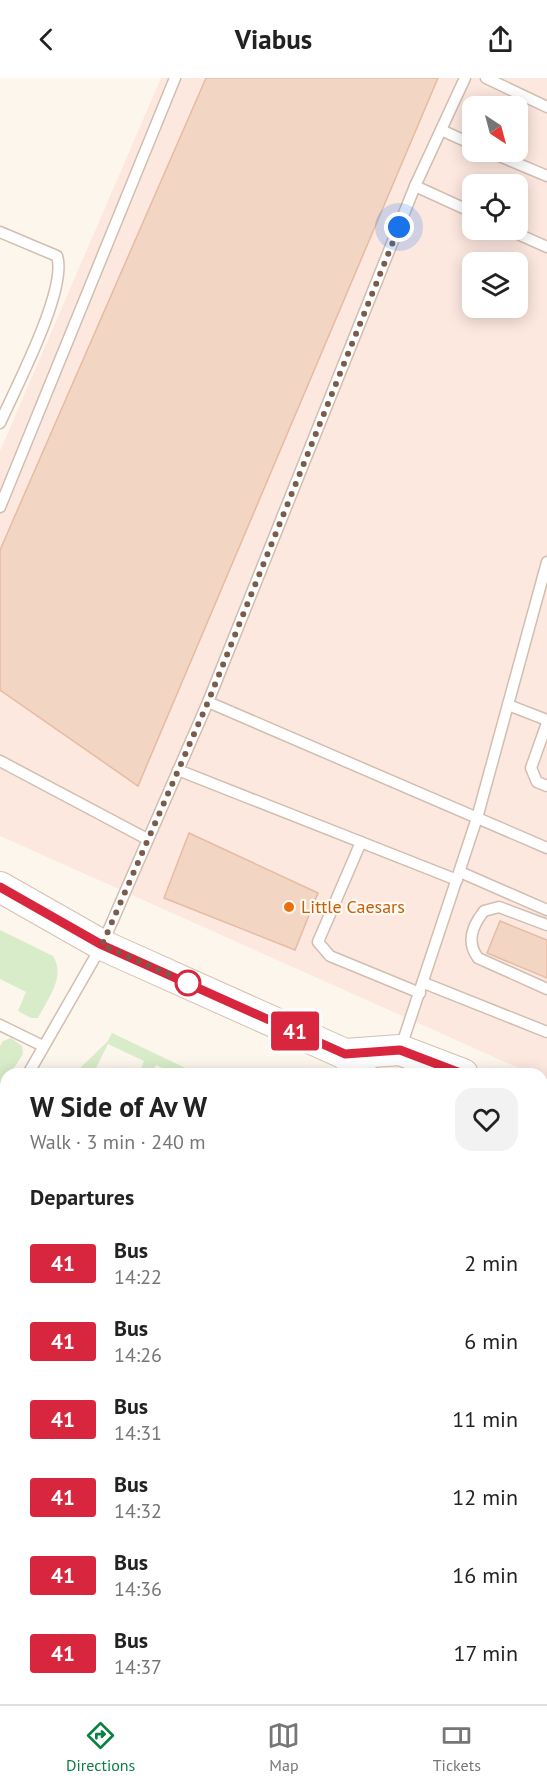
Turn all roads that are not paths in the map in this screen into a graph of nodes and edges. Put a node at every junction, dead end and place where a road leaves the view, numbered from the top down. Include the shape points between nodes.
1 (175, 78) edge
2 (465, 78) edge
3 (486, 78) edge
4 (547, 107) edge
5 (441, 130) junction
6 (462, 139) edge
7 (514, 162) edge
8 (547, 176) edge
9 (415, 186) junction
10 (462, 207) edge
11 (0, 232) edge
12 (528, 238) edge
13 (547, 247) edge
14 (0, 423) edge
15 (0, 507) edge
16 (547, 562) edge
17 (545, 578) edge
18 (208, 702) junction
19 (508, 705) junction
20 (547, 722) edge
21 (0, 761) edge
22 (178, 770) junction
23 (547, 786) edge
24 (477, 818) junction
25 (147, 839) junction
26 (361, 842) junction
27 (547, 848) edge
28 (458, 876) junction
29 (0, 887) edge
30 (547, 910) edge
31 (547, 925) edge
32 (102, 945) junction
33 (422, 988) junction
34 (547, 989) edge
35 (0, 1025) edge
36 (547, 1032) edge
37 (43, 1046) junction
38 (400, 1050) junction
39 (31, 1068) edge
40 (356, 1068) edge
41 (447, 1068) edge

1 - 15 lane
2 - 5 lane
3 - 4 lane
5 - 6 lane
5 - 9 lane
7 - 8 lane
9 - 10 lane
9 - 18 lane
11 - 14 lane via 57,256 60,266 46,320
12 - 13 lane
16 - 17 lane
17 - 19 lane
18 - 22 lane
18 - 24 lane
19 - 20 lane
19 - 24 lane
20 - 23 lane via 531,768 537,782
21 - 25 lane
22 - 25 lane
22 - 26 lane
24 - 27 lane
24 - 28 lane
25 - 32 lane
26 - 28 lane
26 - 33 lane via 318,942 330,956
28 - 30 lane via 498,888
28 - 33 lane
29 - 32 street
31 - 34 lane via 499,907 484,911 472,929 471,939 478,958
32 - 37 lane
32 - 40 street
33 - 36 lane
33 - 38 lane
35 - 37 lane
37 - 39 lane
38 - 40 street
38 - 41 street

